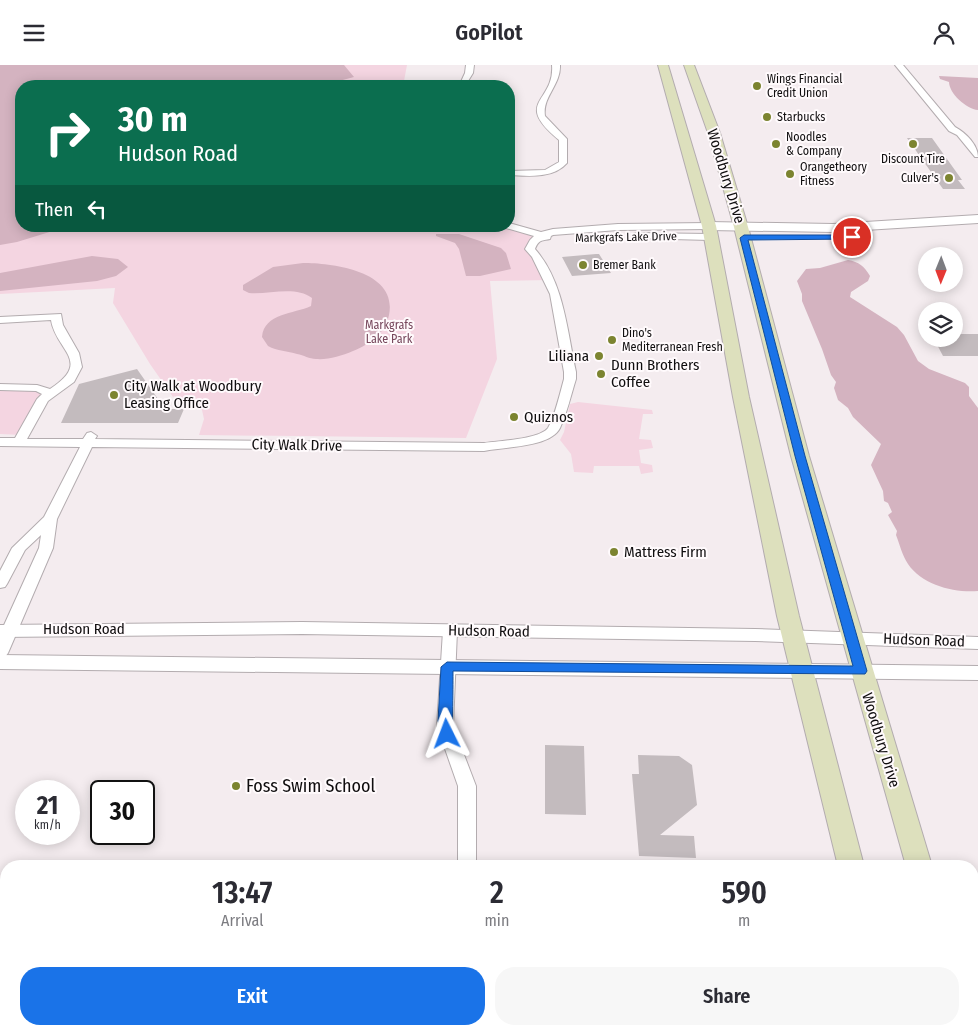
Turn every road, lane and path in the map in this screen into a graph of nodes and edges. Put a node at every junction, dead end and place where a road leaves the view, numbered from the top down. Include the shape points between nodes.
1 (470, 65) edge
2 (556, 65) edge
3 (663, 65) edge
4 (688, 65) edge
5 (900, 65) edge
6 (911, 66) edge
7 (465, 80) edge
8 (928, 86) dead end
9 (953, 116) dead end
10 (960, 133) junction
11 (978, 155) edge
12 (515, 173) edge
13 (978, 219) edge
14 (515, 228) edge
15 (978, 228) edge
16 (710, 231) junction
17 (742, 233) junction
18 (542, 235) junction
19 (558, 239) junction
20 (536, 256) junction
21 (0, 320) edge
22 (0, 387) edge
23 (51, 393) junction
24 (0, 434) edge
25 (21, 438) junction
26 (90, 439) junction
27 (0, 442) edge
28 (505, 443) joint
29 (50, 519) junction
30 (0, 584) edge
31 (4, 631) edge
32 (450, 631) junction
33 (793, 636) junction
34 (852, 638) junction
35 (978, 643) edge
36 (0, 653) edge
37 (0, 662) edge
38 (447, 667) junction
39 (800, 670) junction
40 (861, 671) junction
41 (978, 673) edge
42 (467, 860) edge
43 (849, 860) edge
44 (917, 860) edge

1 - 7 street
2 - 12 street via 556,81 541,105 541,111 548,125 563,139 563,163 554,170
3 - 16 main road, Woodbury Drive
4 - 17 main road, Woodbury Drive via 714,133
5 - 10 street via 952,129
6 - 8 street
9 - 10 street via 962,129
10 - 11 street
13 - 17 street
14 - 18 street, Markgrafs Lake Drive
15 - 17 street via 852,237
16 - 17 street
16 - 18 street, Markgrafs Lake Drive via 618,227
16 - 19 street, Markgrafs Lake Drive
16 - 33 main road, Woodbury Drive via 741,397
17 - 34 main road, Woodbury Drive
18 - 19 street, Markgrafs Lake Drive
18 - 20 street via 530,247
19 - 20 street via 546,245
20 - 28 street, City Walk Drive via 555,294 570,379 552,431 535,440
21 - 23 street via 57,316 57,324 77,365 73,376
22 - 23 street via 34,387
23 - 25 street via 43,399
24 - 25 street, City Walk Drive
25 - 26 street, City Walk Drive
25 - 27 street, City Walk Drive
26 - 28 street, City Walk Drive via 484,447
26 - 29 street
29 - 30 street via 19,548
29 - 31 street via 46,549
31 - 32 street, Hudson Road via 302,628
31 - 36 street
32 - 33 street, Hudson Road
32 - 38 street
33 - 34 street, Hudson Road
33 - 39 main road, Woodbury Drive
34 - 35 street, Hudson Road
34 - 40 main road, Woodbury Drive
37 - 38 street, Hudson Road
38 - 39 street, Hudson Road
38 - 42 street via 445,726 467,786
39 - 40 street, Hudson Road
39 - 43 main road, Woodbury Drive
40 - 41 street, Hudson Road
40 - 44 main road, Woodbury Drive

